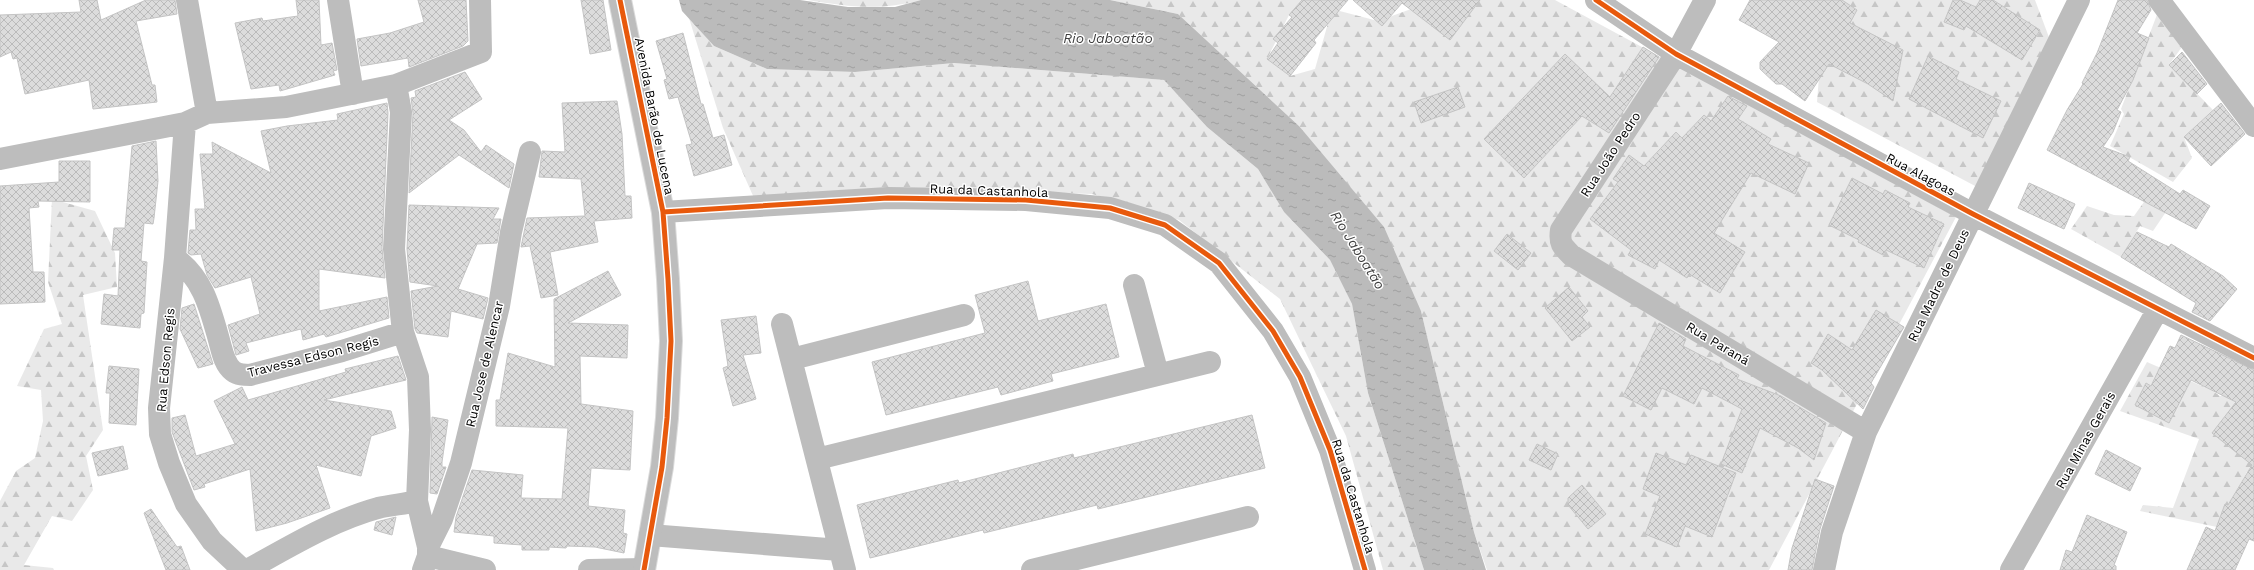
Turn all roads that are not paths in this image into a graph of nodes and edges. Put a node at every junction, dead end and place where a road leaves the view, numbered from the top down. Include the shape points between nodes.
1 (187, 0) edge
2 (338, 0) edge
3 (480, 0) edge
4 (620, 0) edge
5 (1596, 0) edge
6 (1705, 0) edge
7 (2079, 0) edge
8 (2159, 0) edge
9 (1676, 54) junction
10 (396, 85) junction
11 (353, 94) junction
12 (207, 113) junction
13 (184, 123) junction
14 (2254, 126) edge
15 (530, 152) dead end
16 (0, 159) edge
17 (663, 212) junction
18 (1973, 214) junction
19 (1571, 255) joint
20 (175, 258) junction
21 (1134, 285) dead end
22 (2158, 308) junction
23 (964, 315) dead end
24 (782, 324) dead end
25 (403, 332) junction
26 (2254, 358) edge
27 (792, 359) junction
28 (1210, 362) dead end
29 (1158, 374) junction
30 (1866, 432) junction
31 (817, 458) junction
32 (417, 501) junction
33 (1248, 517) dead end
34 (650, 535) junction
35 (426, 551) edge
36 (842, 560) edge
37 (644, 569) edge
38 (244, 570) edge
39 (247, 570) edge
40 (485, 570) edge
41 (589, 570) edge
42 (1032, 570) edge
43 (1365, 570) edge
44 (1824, 570) edge
45 (2011, 570) edge

1 - 12 street
2 - 11 street
3 - 10 street via 481,52
4 - 17 street, Avenida Barão de Lucena
5 - 9 street, Rua Alagoas
6 - 9 street, Rua João Pedro
7 - 18 street, Rua Madre de Deus
8 - 14 street
9 - 18 street, Rua Alagoas
9 - 19 street, Rua João Pedro via 1561,230 1561,245
10 - 11 street
10 - 25 street via 401,112 394,249
11 - 12 street via 286,107
12 - 13 street
13 - 16 street
13 - 20 street, Rua Edson Regis
15 - 35 street, Rua Jose de Alencar via 511,232 499,306 460,463 442,519
17 - 34 street, Avenida Barão de Lucena via 671,341 662,467
17 - 43 street, Rua da Castanhola via 888,198 1026,200 1110,208 1165,225 1219,263 1273,332 1300,377 1330,450
18 - 22 street, Rua Alagoas
18 - 30 street, Rua Madre de Deus
19 - 30 street, Rua Paraná
20 - 25 street, Travessa Edson Regis via 188,267 197,279 211,311 225,361 240,375 250,375 311,359
20 - 38 street, Rua Edson Regis via 159,408 160,434 168,463 186,504 212,541
21 - 29 street
22 - 26 street, Rua Alagoas
22 - 45 street, Rua Minas Gerais
23 - 27 street
24 - 27 street
25 - 32 street via 418,377 420,430
27 - 31 street
28 - 29 street
29 - 31 street
30 - 44 street, Rua Madre de Deus via 1832,532
31 - 36 street
32 - 35 street
32 - 39 street via 378,508 350,518 308,536
33 - 42 street
34 - 36 street
34 - 37 street, Avenida Barão de Lucena
35 - 40 street
37 - 41 street

